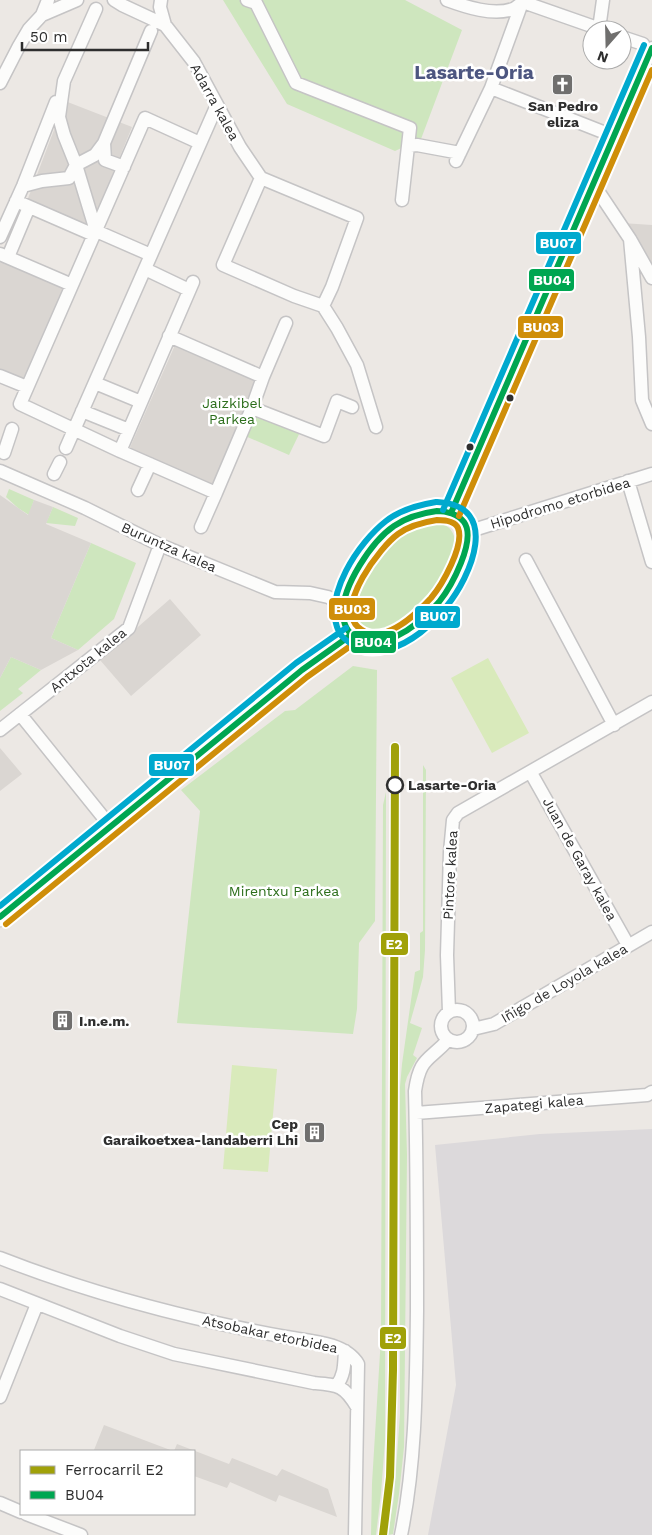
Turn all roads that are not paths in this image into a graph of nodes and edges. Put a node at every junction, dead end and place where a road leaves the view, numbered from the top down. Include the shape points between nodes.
1 (48, 0) edge
2 (77, 0) edge
3 (114, 0) edge
4 (161, 0) edge
5 (247, 0) edge
6 (447, 0) edge
7 (602, 0) edge
8 (523, 1) edge
9 (96, 9) dead end
10 (42, 15) junction
11 (601, 20) edge
12 (582, 22) edge
13 (164, 25) junction
14 (152, 31) dead end
15 (632, 41) edge
16 (647, 46) edge
17 (64, 81) junction
18 (0, 83) edge
19 (491, 88) junction
20 (217, 105) junction
21 (603, 132) dead end
22 (104, 143) junction
23 (200, 143) junction
24 (408, 146) junction
25 (76, 165) junction
26 (124, 167) junction
27 (261, 178) junction
28 (23, 186) junction
29 (600, 194) dead end
30 (402, 200) dead end
31 (16, 201) junction
32 (29, 206) junction
33 (95, 233) junction
34 (0, 237) edge
35 (630, 239) junction
36 (4, 255) edge
37 (151, 255) junction
38 (144, 269) junction
39 (652, 278) edge
40 (72, 285) junction
41 (323, 306) junction
42 (286, 323) dead end
43 (170, 336) junction
44 (0, 376) edge
45 (263, 377) junction
46 (95, 383) junction
47 (27, 387) junction
48 (141, 402) junction
49 (352, 407) dead end
50 (252, 408) junction
51 (82, 411) junction
52 (652, 424) edge
53 (376, 427) dead end
54 (12, 429) dead end
55 (74, 429) junction
56 (129, 430) junction
57 (66, 448) dead end
58 (120, 451) junction
59 (4, 453) dead end
60 (60, 462) dead end
61 (150, 464) junction
62 (0, 471) edge
63 (54, 474) dead end
64 (652, 474) edge
65 (628, 482) junction
66 (138, 490) dead end
67 (216, 494) junction
68 (451, 513) junction
69 (201, 527) dead end
70 (468, 532) junction
71 (160, 545) junction
72 (526, 560) dead end
73 (652, 562) edge
74 (343, 605) junction
75 (351, 635) junction
76 (652, 702) edge
77 (20, 714) junction
78 (614, 725) junction
79 (0, 730) edge
80 (531, 773) junction
81 (111, 827) junction
82 (0, 917) edge
83 (652, 932) edge
84 (628, 946) junction
85 (449, 1012) junction
86 (473, 1029) junction
87 (448, 1040) junction
88 (652, 1092) edge
89 (416, 1120) junction
90 (0, 1258) edge
91 (0, 1289) edge
92 (37, 1304) junction
93 (345, 1350) junction
94 (337, 1385) junction
95 (0, 1397) edge
96 (358, 1407) junction
97 (0, 1504) edge
98 (20, 1512) edge
99 (29, 1515) edge
100 (81, 1535) edge
101 (355, 1535) edge
102 (401, 1535) edge

1 - 10 street
2 - 10 street
3 - 13 street, Adarra kalea
4 - 13 street
5 - 24 street via 256,3 296,83 410,128
6 - 8 street via 500,11 513,9
7 - 11 street
8 - 12 street
8 - 19 street
9 - 17 street
10 - 18 street via 18,46
13 - 20 street, Adarra kalea via 194,62
14 - 22 street
15 - 16 street
16 - 68 street
17 - 25 street via 59,117
17 - 28 street
19 - 21 street
19 - 24 street via 458,157 417,145
20 - 23 street
20 - 27 street, Adarra kalea
22 - 25 street via 94,155
22 - 26 street via 105,160
23 - 26 street via 145,118
23 - 37 street
24 - 30 street
25 - 28 street via 69,178 42,180
25 - 33 street
26 - 33 street
27 - 41 street via 357,218
27 - 41 street via 223,265
28 - 31 street
29 - 35 street
31 - 32 street
31 - 34 street
32 - 33 street
32 - 36 street
33 - 37 street
33 - 40 street
35 - 39 street
35 - 52 street via 642,400
36 - 40 street
37 - 38 street
38 - 43 street via 191,286
38 - 46 street
40 - 47 street
41 - 53 street via 357,365
42 - 45 street
43 - 45 street
43 - 48 street
44 - 47 street
45 - 50 street
46 - 48 street
46 - 51 street
47 - 55 street via 20,404
48 - 56 street
49 - 50 street via 337,401 324,436
50 - 67 street
51 - 55 street
51 - 56 street
54 - 59 street
55 - 57 street
55 - 58 street
56 - 58 street
58 - 61 street
60 - 63 street
61 - 66 street
61 - 67 street
62 - 71 street, Buruntza kalea
64 - 65 street, Hipodromo etorbidea
65 - 70 street, Hipodromo etorbidea
65 - 73 street
67 - 69 street
68 - 70 street via 466,524
68 - 74 street via 426,512 392,528 367,556 348,588
70 - 75 street via 457,574 428,614 386,641 361,641
71 - 74 street, Buruntza kalea via 275,592 310,593
71 - 77 street, Antxota kalea via 129,628
72 - 78 street
74 - 75 street via 342,619
75 - 81 street via 302,670
76 - 78 street, Pintore kalea
77 - 79 street, Antxota kalea
77 - 81 street
78 - 80 street, Pintore kalea
80 - 84 street, Juan de Garay kalea
80 - 85 street, Pintore kalea via 458,813 453,820 447,955
81 - 82 street
83 - 84 street, Iñigo de Loyola kalea
84 - 86 street, Iñigo de Loyola kalea via 494,1024
85 - 86 street via 456,1010 469,1015
85 - 87 street via 441,1023 443,1036
86 - 87 street via 462,1042
87 - 89 street via 425,1060 418,1074
88 - 89 street, Zapategi kalea
89 - 102 street via 415,1413
90 - 93 street, Atsobakar etorbidea via 132,1302
91 - 92 street
92 - 94 street via 174,1354
92 - 95 street
93 - 94 street via 344,1369
93 - 96 street, Atsobakar etorbidea via 358,1364
94 - 96 street
96 - 101 street, Atsobakar etorbidea
97 - 98 street
99 - 100 street

